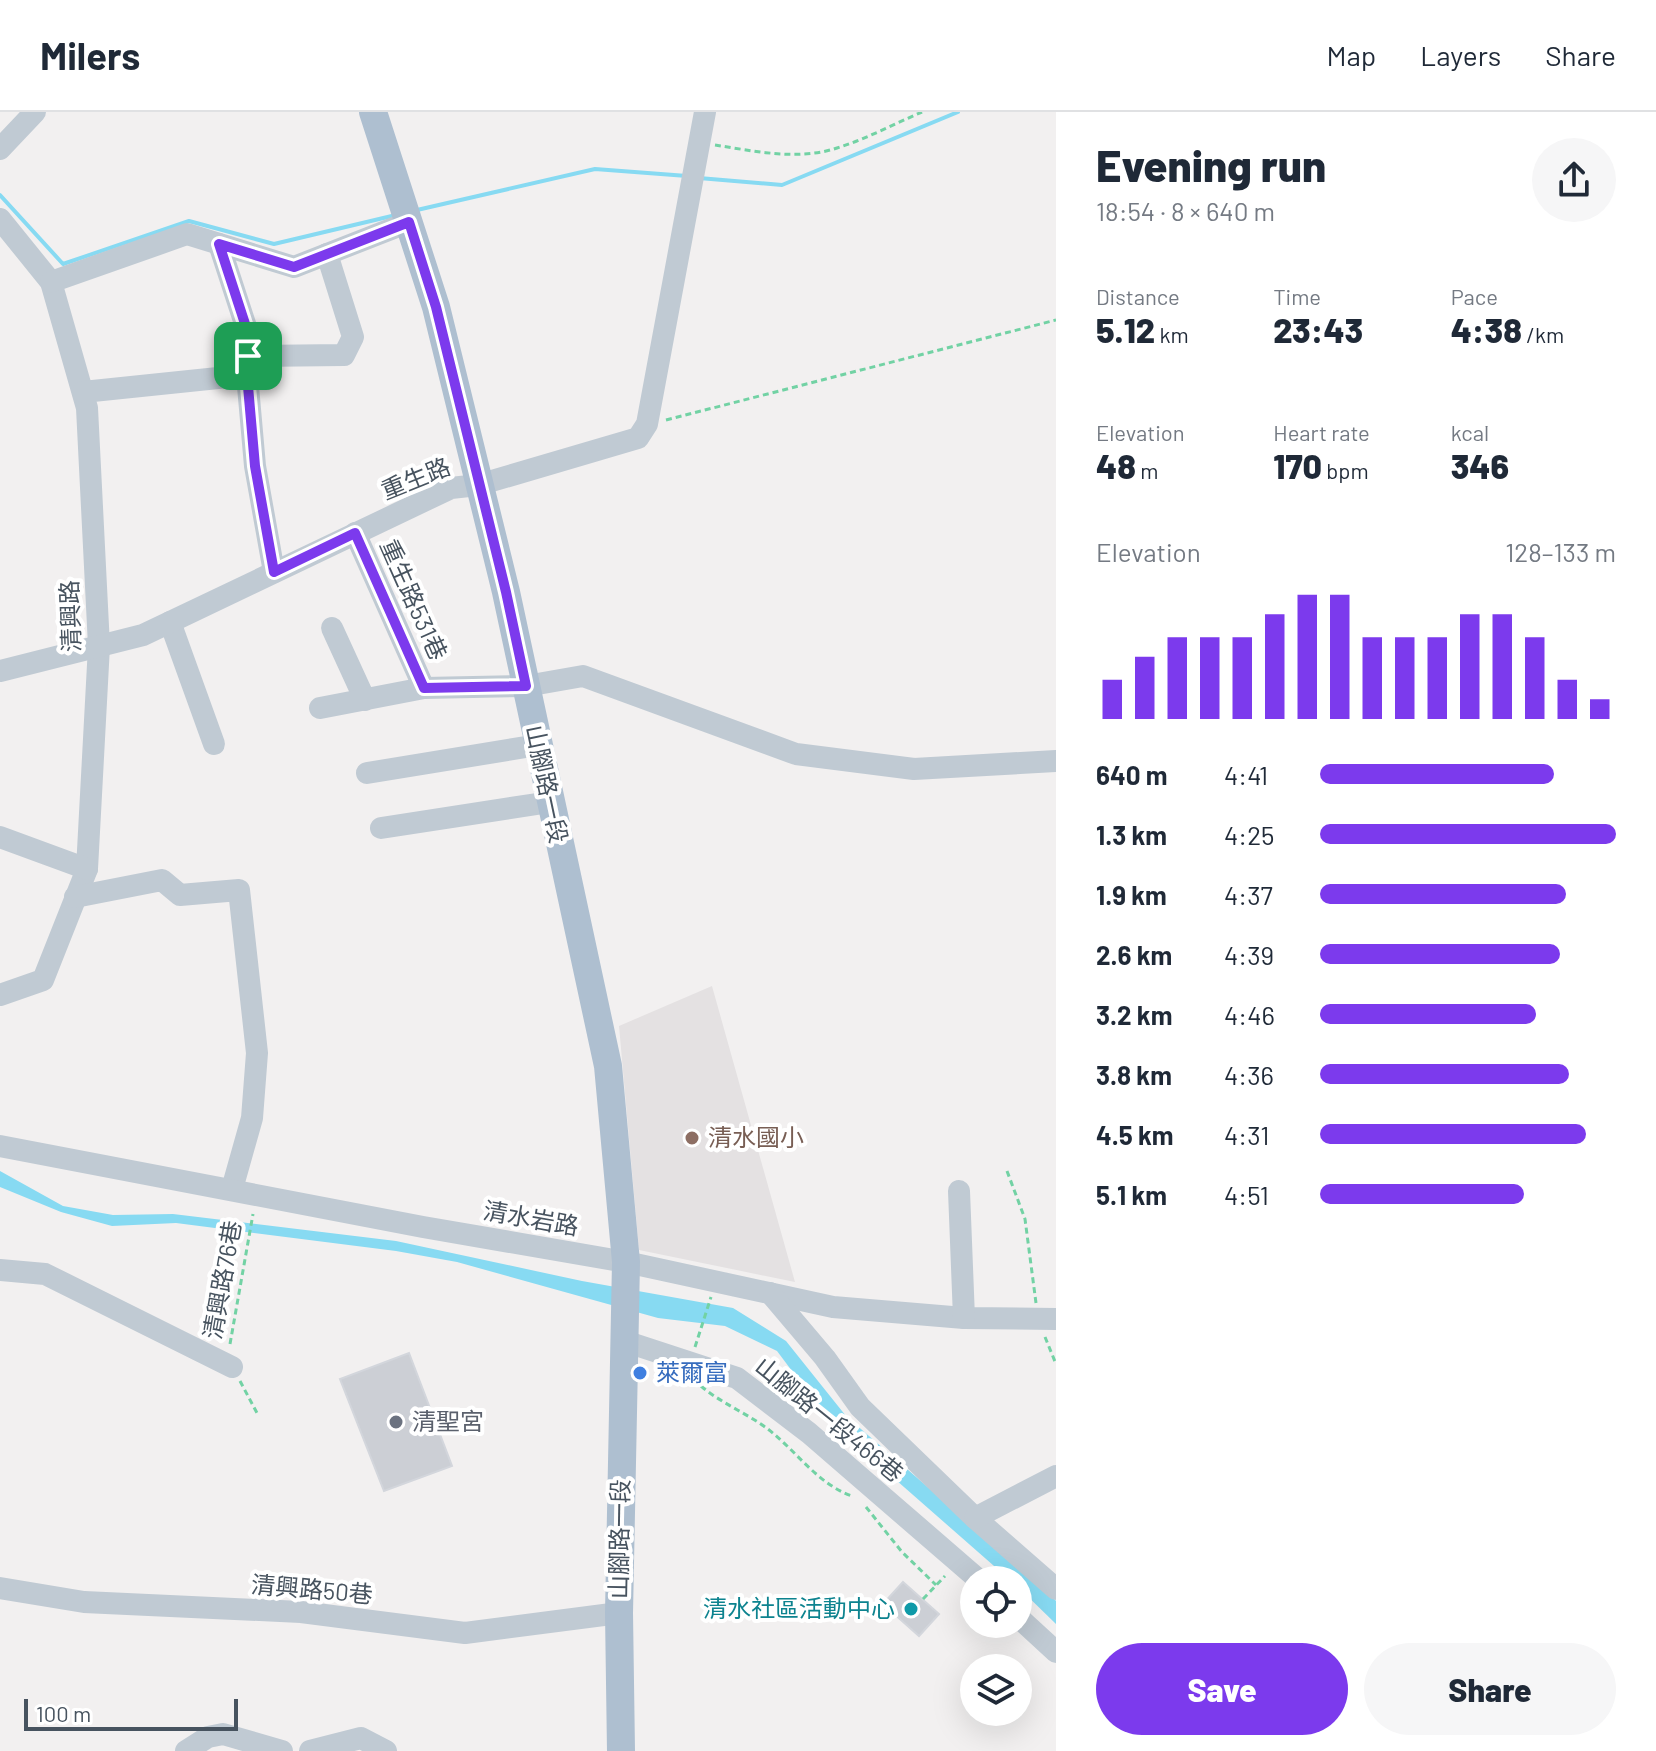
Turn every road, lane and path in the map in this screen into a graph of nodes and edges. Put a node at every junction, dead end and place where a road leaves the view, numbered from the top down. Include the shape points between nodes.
1 (35, 112) edge
2 (373, 112) edge
3 (705, 112) edge
4 (922, 112) edge
5 (701, 143) junction
6 (0, 149) edge
7 (0, 219) edge
8 (409, 222) junction
9 (219, 244) junction
10 (327, 254) junction
11 (51, 282) junction
12 (1056, 320) edge
13 (247, 365) junction
14 (83, 392) junction
15 (647, 424) junction
16 (478, 485) junction
17 (355, 533) junction
18 (274, 572) junction
19 (170, 622) junction
20 (332, 628) dead end
21 (99, 646) junction
22 (0, 671) edge
23 (526, 686) junction
24 (424, 688) junction
25 (365, 700) junction
26 (320, 708) dead end
27 (214, 744) dead end
28 (538, 745) junction
29 (1056, 761) edge
30 (367, 773) dead end
31 (550, 802) junction
32 (381, 828) dead end
33 (0, 837) edge
34 (87, 869) junction
35 (75, 897) junction
36 (0, 995) edge
37 (0, 1146) edge
38 (1007, 1171) dead end
39 (232, 1189) junction
40 (959, 1191) dead end
41 (257, 1194) junction
42 (0, 1270) edge
43 (625, 1270) junction
44 (713, 1293) dead end
45 (770, 1293) junction
46 (964, 1318) junction
47 (1047, 1319) edge
48 (624, 1334) junction
49 (699, 1337) dead end
50 (693, 1362) junction
51 (1056, 1364) edge
52 (232, 1367) junction
53 (257, 1413) dead end
54 (1056, 1476) edge
55 (975, 1518) junction
56 (958, 1561) junction
57 (964, 1566) edge
58 (936, 1585) junction
59 (0, 1588) edge
60 (1056, 1589) edge
61 (923, 1599) dead end
62 (619, 1613) junction
63 (1032, 1630) edge
64 (1056, 1652) edge
65 (186, 1751) edge
66 (282, 1751) edge
67 (310, 1751) edge
68 (386, 1751) edge
69 (621, 1751) edge

1 - 6 street
2 - 8 main road, 山腳路一段
3 - 5 street
4 - 5 path via 835,149 801,154
5 - 15 street
7 - 11 street, 清興路
8 - 10 street
8 - 16 main road, 山腳路一段 via 436,307
9 - 10 street via 294,267
9 - 11 street via 187,234
9 - 13 street via 249,336
10 - 13 street via 353,337 344,355
11 - 14 street, 清興路
12 - 15 path
13 - 14 street
13 - 18 street via 255,466
14 - 21 street, 清興路
15 - 16 street, 重生路 via 638,438
16 - 17 street, 重生路 via 451,488
16 - 23 main road, 山腳路一段
17 - 18 street, 重生路
17 - 24 street, 重生路531巷
18 - 19 street, 重生路
19 - 21 street, 重生路
19 - 27 street
20 - 25 street
21 - 22 street, 重生路
21 - 34 street, 清興路
23 - 24 street, 重生路531巷
23 - 28 main road, 山腳路一段
23 - 29 street, 重生路531巷 via 583,676 796,754 914,769
24 - 25 street, 重生路531巷
25 - 26 street, 重生路531巷
28 - 30 street
28 - 31 main road, 山腳路一段
31 - 32 street
31 - 43 main road, 山腳路一段 via 608,1066
33 - 34 street
34 - 35 street, 清興路
35 - 36 street, 清興路 via 43,980
35 - 39 street via 162,880 180,895 239,890 257,1053 252,1118
37 - 39 street, 清水岩路
38 - 47 path via 1025,1219
39 - 41 street, 清水岩路
40 - 46 street
41 - 43 street, 清水岩路
41 - 52 path, 清興路76巷 via 228,1354
42 - 52 street via 45,1274
43 - 45 street, 清水岩路
43 - 48 main road, 山腳路一段
44 - 49 path
45 - 46 street, 清水岩路 via 833,1307
45 - 55 street via 860,1407
46 - 47 street, 清水岩路
47 - 51 path
48 - 50 street, 山腳路一段466巷
48 - 62 main road, 山腳路一段
50 - 56 street, 山腳路一段466巷 via 737,1378
50 - 58 path via 694,1380 772,1432 840,1492 859,1498
52 - 53 path, 清興路76巷
54 - 55 street
55 - 60 street
56 - 57 street, 山腳路一段466巷
56 - 58 path
58 - 61 path
59 - 62 street, 清興路50巷 via 84,1602 301,1612 465,1633
62 - 69 main road, 山腳路一段
63 - 64 street
65 - 66 street via 223,1734
67 - 68 street via 361,1738

